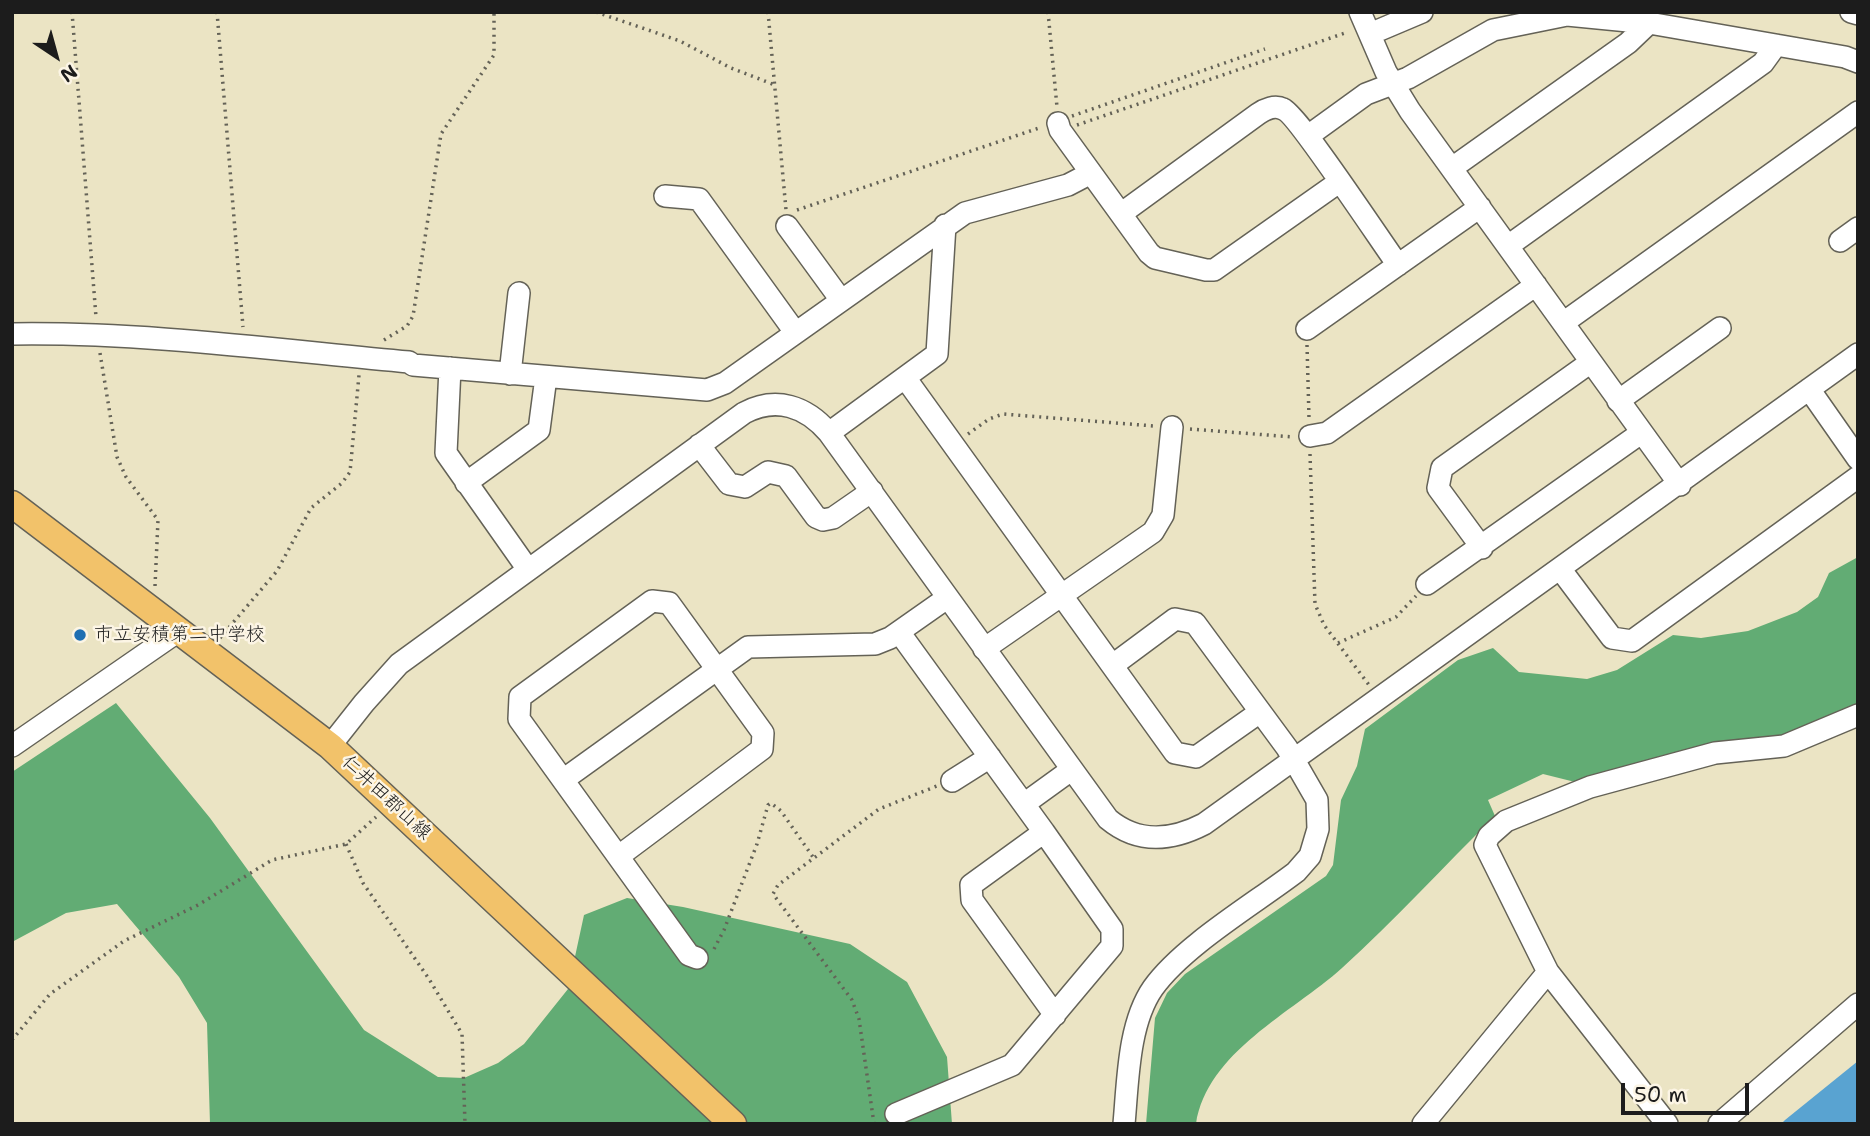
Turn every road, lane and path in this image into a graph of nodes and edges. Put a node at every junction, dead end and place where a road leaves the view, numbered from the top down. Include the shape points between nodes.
1 (72, 12) edge
2 (218, 12) edge
3 (494, 12) edge
4 (596, 12) edge
5 (768, 12) edge
6 (1048, 12) edge
7 (1422, 12) edge
8 (1851, 12) edge
9 (1858, 14) edge
10 (1649, 23) junction
11 (1365, 24) edge
12 (1776, 45) junction
13 (1265, 49) dead end
14 (1858, 62) edge
15 (1393, 84) junction
16 (775, 85) junction
17 (1858, 112) edge
18 (1059, 124) junction
19 (1308, 136) junction
20 (1452, 168) junction
21 (1091, 173) junction
22 (1339, 182) junction
23 (666, 196) dead end
24 (1480, 207) junction
25 (1122, 213) junction
26 (787, 219) junction
27 (945, 225) junction
28 (1858, 228) edge
29 (1840, 241) dead end
30 (1508, 246) junction
31 (1398, 265) junction
32 (1536, 285) junction
33 (519, 293) dead end
34 (841, 300) junction
35 (1563, 323) junction
36 (1720, 328) dead end
37 (1307, 329) joint
38 (795, 332) junction
39 (12, 334) edge
40 (97, 336) junction
41 (244, 346) junction
42 (1858, 355) edge
43 (361, 358) junction
44 (1591, 362) junction
45 (450, 369) junction
46 (510, 374) junction
47 (546, 377) junction
48 (906, 379) junction
49 (1809, 389) junction
50 (1618, 401) junction
51 (1171, 427) junction
52 (829, 433) junction
53 (1641, 433) junction
54 (1310, 436) junction
55 (953, 444) junction
56 (699, 445) junction
57 (1858, 459) edge
58 (1858, 477) edge
59 (466, 483) junction
60 (1680, 485) junction
61 (872, 491) junction
62 (12, 504) edge
63 (1482, 548) junction
64 (527, 568) junction
65 (1561, 570) junction
66 (1427, 584) joint
67 (1060, 594) junction
68 (947, 597) junction
69 (149, 605) junction
70 (180, 630) junction
71 (898, 632) junction
72 (1338, 643) junction
73 (984, 649) junction
74 (208, 652) junction
75 (1113, 665) junction
76 (715, 669) junction
77 (1379, 699) junction
78 (1261, 712) junction
79 (1858, 715) edge
80 (12, 746) edge
81 (330, 746) junction
82 (990, 757) junction
83 (1294, 759) junction
84 (1071, 770) junction
85 (563, 779) junction
86 (952, 781) joint
87 (391, 803) junction
88 (1024, 804) junction
89 (1044, 832) junction
90 (346, 844) junction
91 (619, 856) junction
92 (814, 857) junction
93 (697, 958) joint
94 (1548, 972) junction
95 (1858, 1004) edge
96 (1055, 1015) junction
97 (12, 1040) edge
98 (896, 1114) dead end
99 (465, 1124) edge
100 (733, 1124) edge
101 (874, 1124) edge
102 (1124, 1124) edge
103 (1423, 1124) edge
104 (1667, 1124) edge
105 (1719, 1124) edge

1 - 40 path
2 - 41 path
3 - 43 path via 494,55 441,134 413,316 407,326
4 - 16 path via 680,41
5 - 16 path
6 - 18 path
7 - 11 street
8 - 9 street
10 - 12 street
10 - 15 street via 1567,15 1505,27
10 - 20 street via 1628,43
11 - 15 street
11 - 18 path
12 - 14 street
12 - 30 street via 1763,63
13 - 18 path
15 - 19 street via 1366,94
15 - 20 street
16 - 26 path
17 - 35 street
18 - 21 street
18 - 26 path
19 - 22 street
19 - 25 street via 1286,110 1266,108
20 - 24 street
21 - 25 street
21 - 27 street via 1068,185 965,213
22 - 25 street via 1211,271 1155,258
22 - 31 street
23 - 38 street via 699,199
24 - 30 street
24 - 31 street
26 - 34 street
27 - 34 street
27 - 48 street via 939,349
28 - 29 street
30 - 32 street
31 - 37 street
32 - 35 street
32 - 54 street via 1327,433
33 - 46 street
34 - 38 street
35 - 44 street
36 - 50 street
37 - 54 path
38 - 47 street via 714,389
39 - 40 street
40 - 41 street
40 - 69 path via 117,457 158,520 155,588
41 - 43 street
42 - 49 street
43 - 45 street
43 - 74 path via 350,472 311,508 277,571
44 - 50 street
44 - 63 street via 1442,468 1438,488
45 - 46 street
45 - 59 street via 445,449
46 - 47 street
47 - 59 street via 539,430
48 - 52 street
48 - 55 street
49 - 57 street
49 - 60 street
50 - 53 street
51 - 54 path
51 - 55 path via 1003,414
51 - 67 street via 1163,515 1155,529
52 - 56 street via 807,412 766,404
52 - 61 street
53 - 60 street
53 - 63 street
54 - 72 path via 1315,604
55 - 67 street
56 - 61 street via 729,484 745,487 768,472 786,476 823,520
56 - 64 street
58 - 65 street via 1632,641 1612,638
59 - 64 street
60 - 65 street
61 - 68 street
62 - 69 main road, 仁井田郡山線
63 - 66 street
64 - 81 street via 399,664
65 - 77 street
66 - 72 path via 1396,617
67 - 73 street
67 - 75 street
68 - 71 street
68 - 73 street
69 - 70 main road, 仁井田郡山線
70 - 74 main road, 仁井田郡山線
70 - 80 street
71 - 76 street via 875,644 751,645
71 - 82 street
72 - 77 path
73 - 84 street
74 - 81 main road, 仁井田郡山線
75 - 78 street via 1175,619 1195,623
75 - 78 street via 1175,752 1192,759
76 - 85 street
76 - 85 street via 669,603 652,601 520,697 519,719
76 - 91 street via 763,733 761,752
77 - 83 street
78 - 83 street
79 - 94 street via 1784,746 1715,753 1590,787 1496,828 1485,845
81 - 87 main road, 仁井田郡山線
82 - 86 street
82 - 88 street
83 - 84 street via 1204,824 1163,838 1133,834 1113,823
83 - 102 street via 1317,800 1318,829 1310,856 1296,872 1182,957 1153,988 1137,1025
84 - 88 street
85 - 91 street
86 - 92 path via 879,809
87 - 90 path
87 - 100 main road, 仁井田郡山線
88 - 89 street
89 - 96 street via 1112,929 1112,946
89 - 96 street via 971,884 972,900
90 - 97 path via 281,856 198,905 124,941 50,994
90 - 99 path via 363,883 461,1034
91 - 93 street via 689,955
92 - 93 path via 781,811 768,805 724,930 715,948
92 - 101 path via 778,885 773,897 852,1000 859,1019
94 - 103 street
94 - 104 street
95 - 105 street
96 - 98 street via 1012,1065

